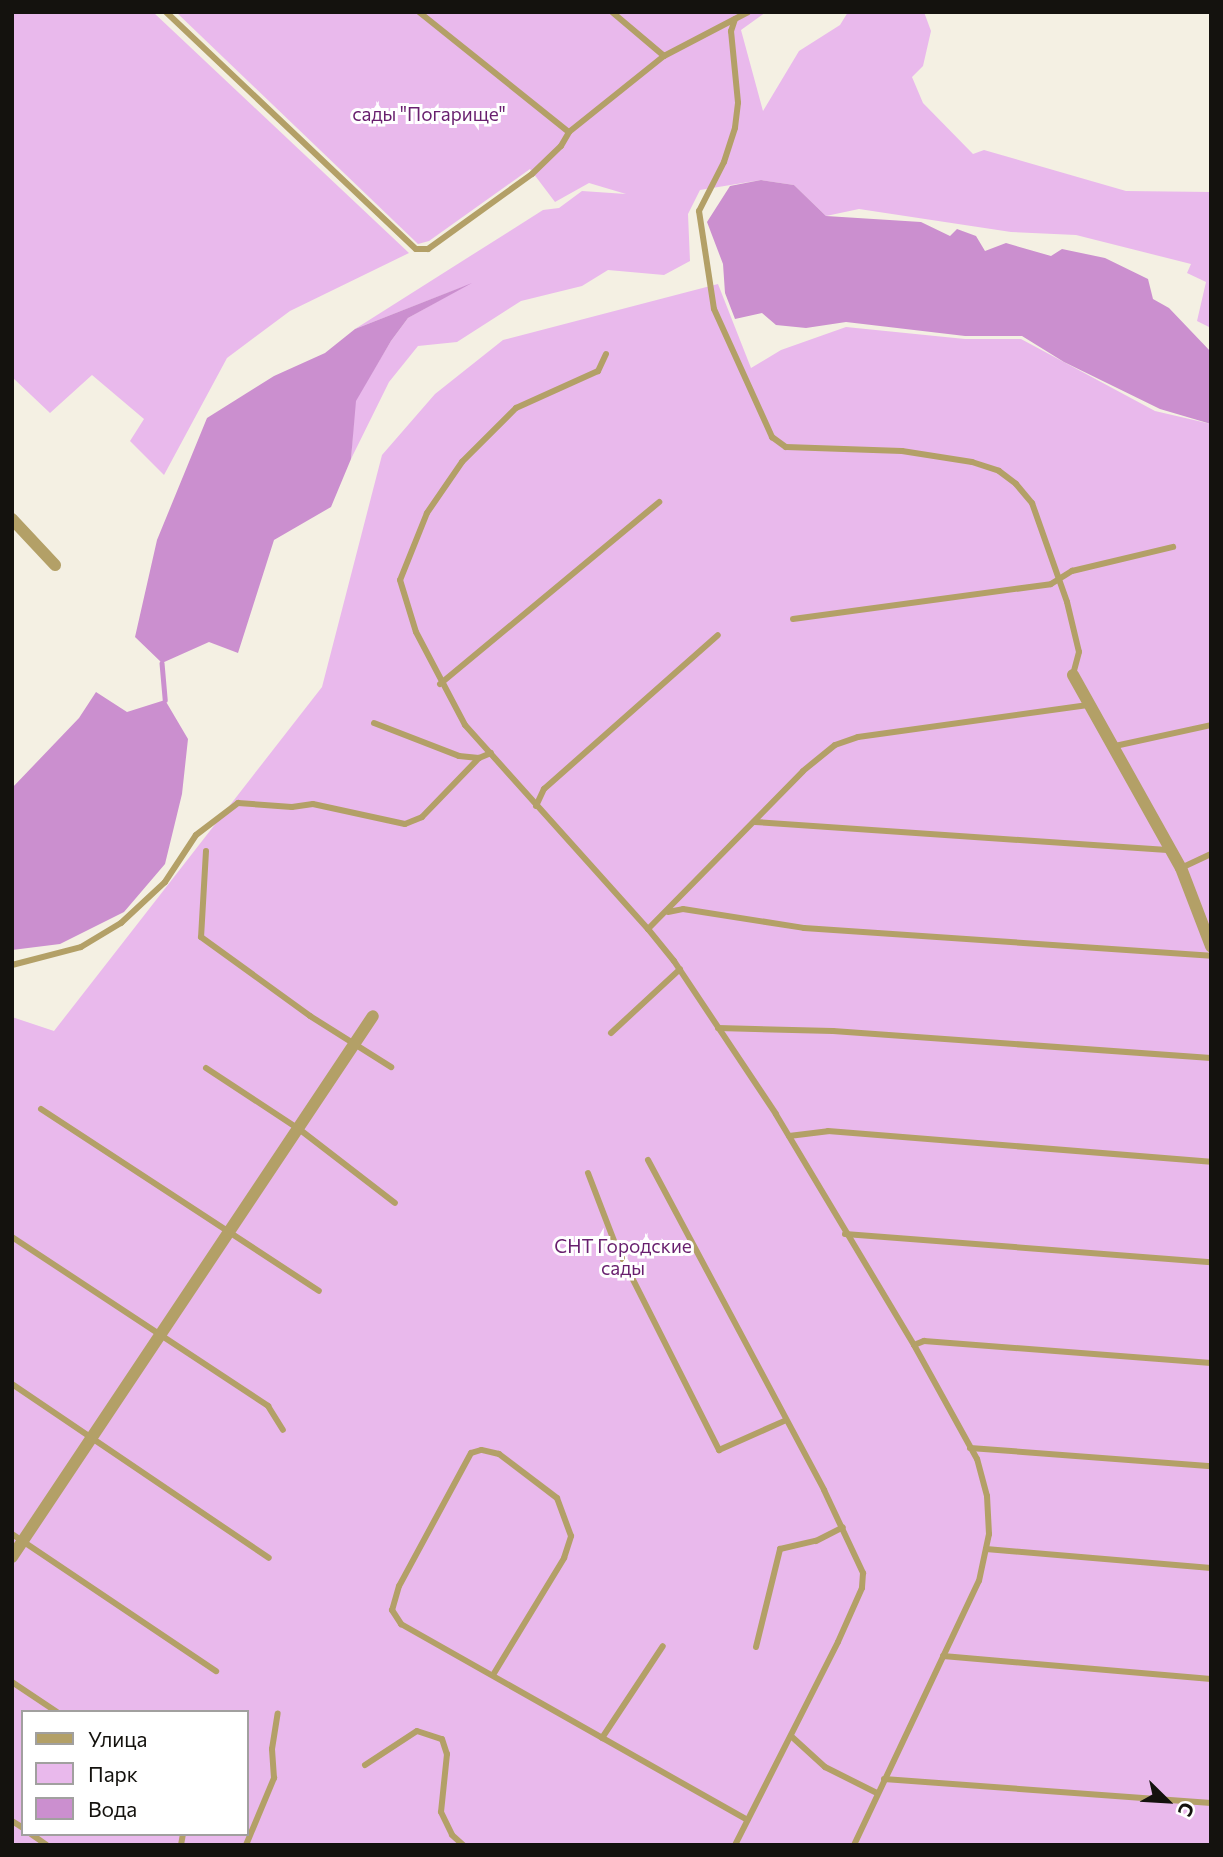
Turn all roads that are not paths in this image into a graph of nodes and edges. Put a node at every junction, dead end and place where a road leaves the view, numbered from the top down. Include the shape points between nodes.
1 (166, 12) edge
2 (419, 12) edge
3 (612, 12) edge
4 (748, 12) edge
5 (735, 19) junction
6 (664, 55) junction
7 (569, 132) junction
8 (606, 354) dead end
9 (659, 502) dead end
10 (12, 519) edge
11 (1172, 547) dead end
12 (55, 565) dead end
13 (1058, 579) junction
14 (793, 618) dead end
15 (718, 635) dead end
16 (1073, 675) joint
17 (440, 684) junction
18 (1092, 705) junction
19 (374, 723) dead end
20 (1211, 725) edge
21 (1115, 746) junction
22 (491, 753) junction
23 (479, 758) junction
24 (536, 806) junction
25 (755, 822) junction
26 (1171, 850) junction
27 (206, 851) dead end
28 (1211, 855) edge
29 (1181, 868) junction
30 (666, 912) junction
31 (648, 929) junction
32 (1211, 946) edge
33 (1211, 956) edge
34 (12, 965) edge
35 (680, 969) junction
36 (373, 1016) dead end
37 (718, 1028) junction
38 (611, 1033) dead end
39 (355, 1043) junction
40 (1211, 1058) edge
41 (391, 1067) dead end
42 (206, 1068) dead end
43 (41, 1109) dead end
44 (299, 1129) junction
45 (789, 1136) junction
46 (648, 1160) dead end
47 (1211, 1162) edge
48 (588, 1174) dead end
49 (395, 1203) dead end
50 (228, 1229) junction
51 (845, 1234) junction
52 (12, 1237) edge
53 (1211, 1262) edge
54 (319, 1291) dead end
55 (160, 1336) junction
56 (915, 1345) junction
57 (1211, 1363) edge
58 (12, 1384) edge
59 (785, 1421) junction
60 (283, 1430) dead end
61 (94, 1436) junction
62 (970, 1448) junction
63 (1211, 1466) edge
64 (843, 1527) junction
65 (18, 1538) edge
66 (986, 1549) junction
67 (12, 1558) edge
68 (269, 1558) dead end
69 (1211, 1568) edge
70 (663, 1646) dead end
71 (756, 1647) dead end
72 (943, 1656) junction
73 (216, 1671) dead end
74 (493, 1675) junction
75 (1211, 1679) edge
76 (12, 1682) edge
77 (54, 1710) edge
78 (278, 1713) dead end
79 (791, 1736) junction
80 (602, 1738) junction
81 (365, 1765) dead end
82 (884, 1779) junction
83 (877, 1793) junction
84 (1211, 1803) edge
85 (747, 1820) junction
86 (246, 1845) edge
87 (463, 1845) edge
88 (735, 1845) edge
89 (854, 1845) edge

1 - 7 lane via 416,249 428,249 532,174
2 - 7 lane
3 - 6 lane
4 - 5 lane
5 - 6 lane
5 - 13 lane via 735,128 699,211 714,309 772,437 786,447 902,451 999,471 1032,503
6 - 7 lane
8 - 17 lane via 598,371 516,408 462,462 426,513 400,580 416,632
9 - 17 lane
10 - 12 street
11 - 13 lane via 1087,566
13 - 14 lane via 1051,584
13 - 16 lane via 1079,652
15 - 24 lane via 544,789
16 - 18 street
17 - 22 lane
18 - 21 street
18 - 25 lane via 858,737 835,745 803,771
19 - 23 lane via 459,756
20 - 21 lane
21 - 26 street
22 - 23 lane
22 - 24 lane
23 - 34 lane via 422,817 405,824 313,804 238,803 196,835 165,882 121,923 81,947
24 - 31 lane
25 - 26 lane
25 - 30 lane
26 - 29 street
27 - 39 lane via 201,937
28 - 29 lane
29 - 32 street
30 - 31 lane
30 - 33 lane via 682,909 831,930
31 - 35 lane
35 - 37 lane
35 - 38 lane
36 - 39 street
37 - 40 lane via 833,1031
37 - 45 lane
39 - 41 lane
39 - 44 street
42 - 44 lane
43 - 50 lane
44 - 49 lane
44 - 50 street
45 - 47 lane via 828,1131
45 - 51 lane
46 - 59 lane
48 - 59 lane via 616,1246 719,1450
50 - 54 lane
50 - 55 street
51 - 53 lane
51 - 56 lane
52 - 55 lane
55 - 60 lane via 268,1406
55 - 61 street
56 - 57 lane via 924,1341
56 - 62 lane
58 - 61 lane
59 - 64 lane
61 - 65 street
61 - 68 lane
62 - 63 lane
62 - 66 lane via 987,1496
64 - 71 lane via 816,1541 780,1549
64 - 79 lane via 863,1573 862,1588
65 - 67 street
65 - 73 lane
66 - 69 lane
66 - 72 lane via 979,1581
70 - 80 lane
72 - 75 lane
72 - 82 lane
74 - 74 lane via 564,1559 571,1536 557,1498 499,1454 481,1450 471,1453 455,1481 399,1586 392,1610 401,1624
74 - 80 lane
76 - 77 lane
78 - 86 lane via 272,1749 274,1778
79 - 83 lane via 824,1767
79 - 85 lane
80 - 85 lane
81 - 87 lane via 417,1731 442,1739 447,1754 441,1812 452,1835
82 - 83 lane
82 - 84 lane
83 - 89 lane
85 - 88 lane

